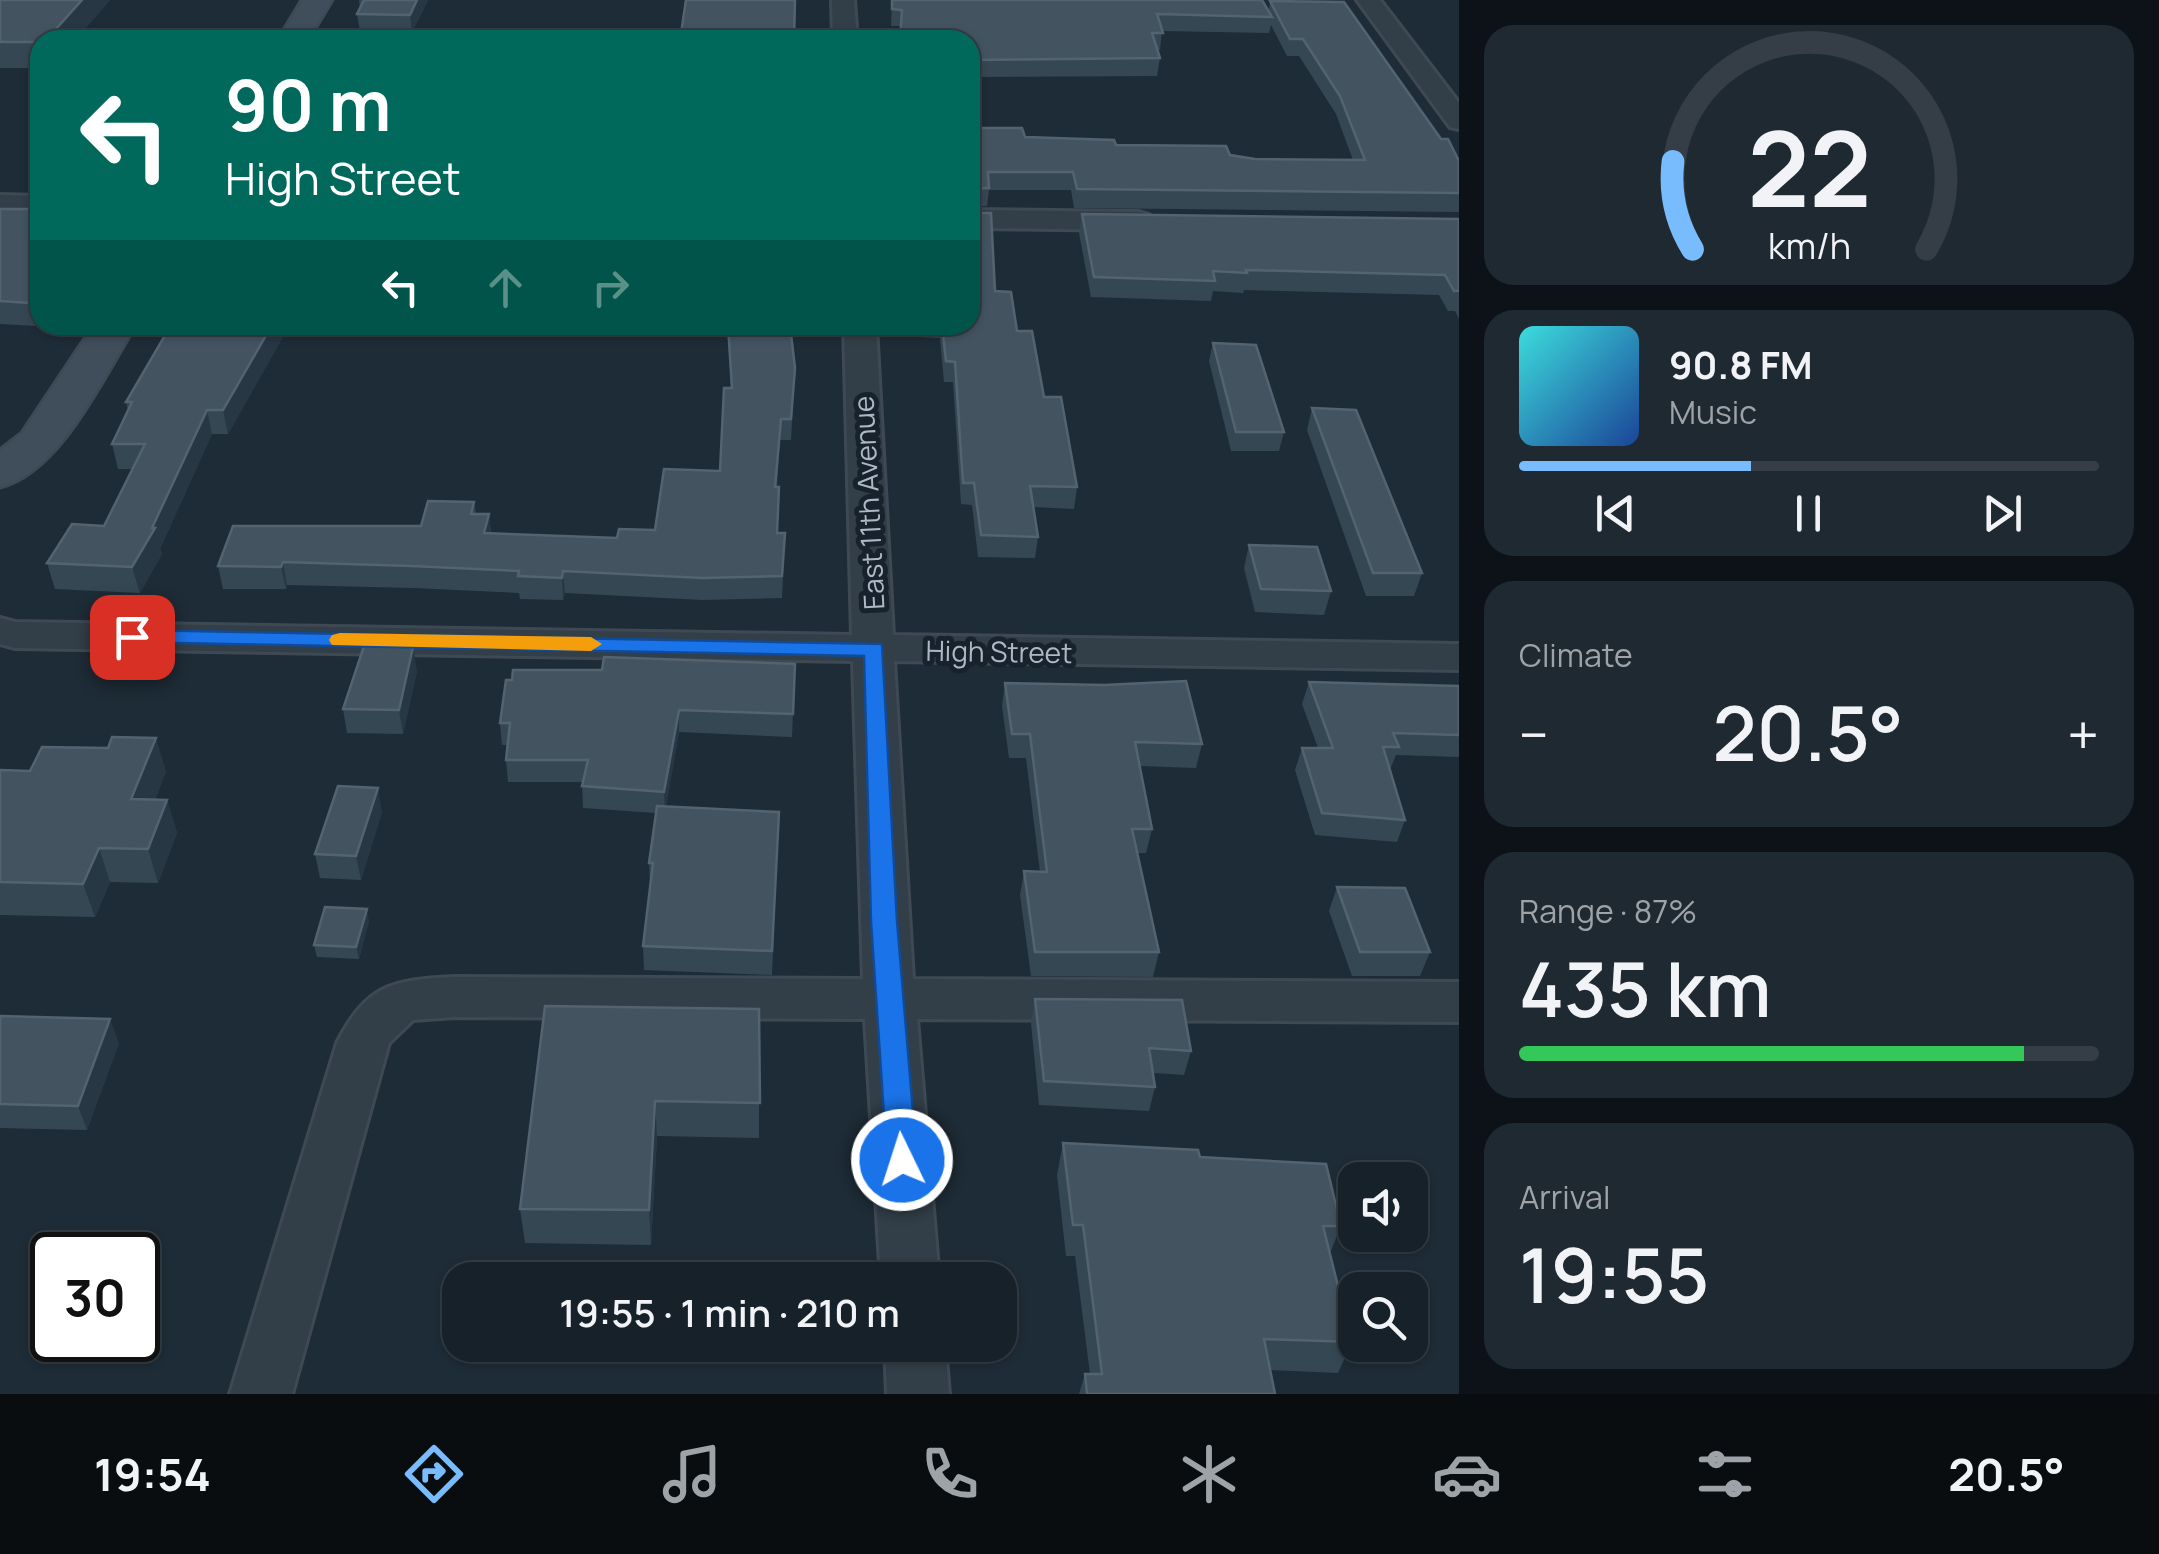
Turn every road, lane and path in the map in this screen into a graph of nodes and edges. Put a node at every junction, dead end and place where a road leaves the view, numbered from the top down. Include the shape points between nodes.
1 (317, 0) edge
2 (844, 0) edge
3 (1368, 0) edge
4 (299, 30) edge
5 (845, 30) edge
6 (1459, 121) edge
7 (0, 204) edge
8 (30, 205) edge
9 (980, 220) edge
10 (1166, 222) edge
11 (107, 335) edge
12 (860, 335) edge
13 (79, 377) junction
14 (0, 434) edge
15 (0, 472) edge
16 (0, 632) edge
17 (874, 649) junction
18 (1459, 658) edge
19 (891, 1002) junction
20 (1459, 1002) edge
21 (909, 1262) edge
22 (916, 1362) edge
23 (260, 1394) edge
24 (918, 1394) edge

1 - 4 street
2 - 5 street
3 - 6 street
7 - 8 street
9 - 10 street
11 - 13 street
12 - 17 street, East 11th Avenue
13 - 14 street
13 - 15 street via 39,442
16 - 17 street, High Street
17 - 18 street, High Street
17 - 19 street, East 11th Avenue
19 - 20 street
19 - 21 street, East 11th Avenue
19 - 23 street via 454,998 413,999 389,1008 372,1022 364,1043
22 - 24 street

